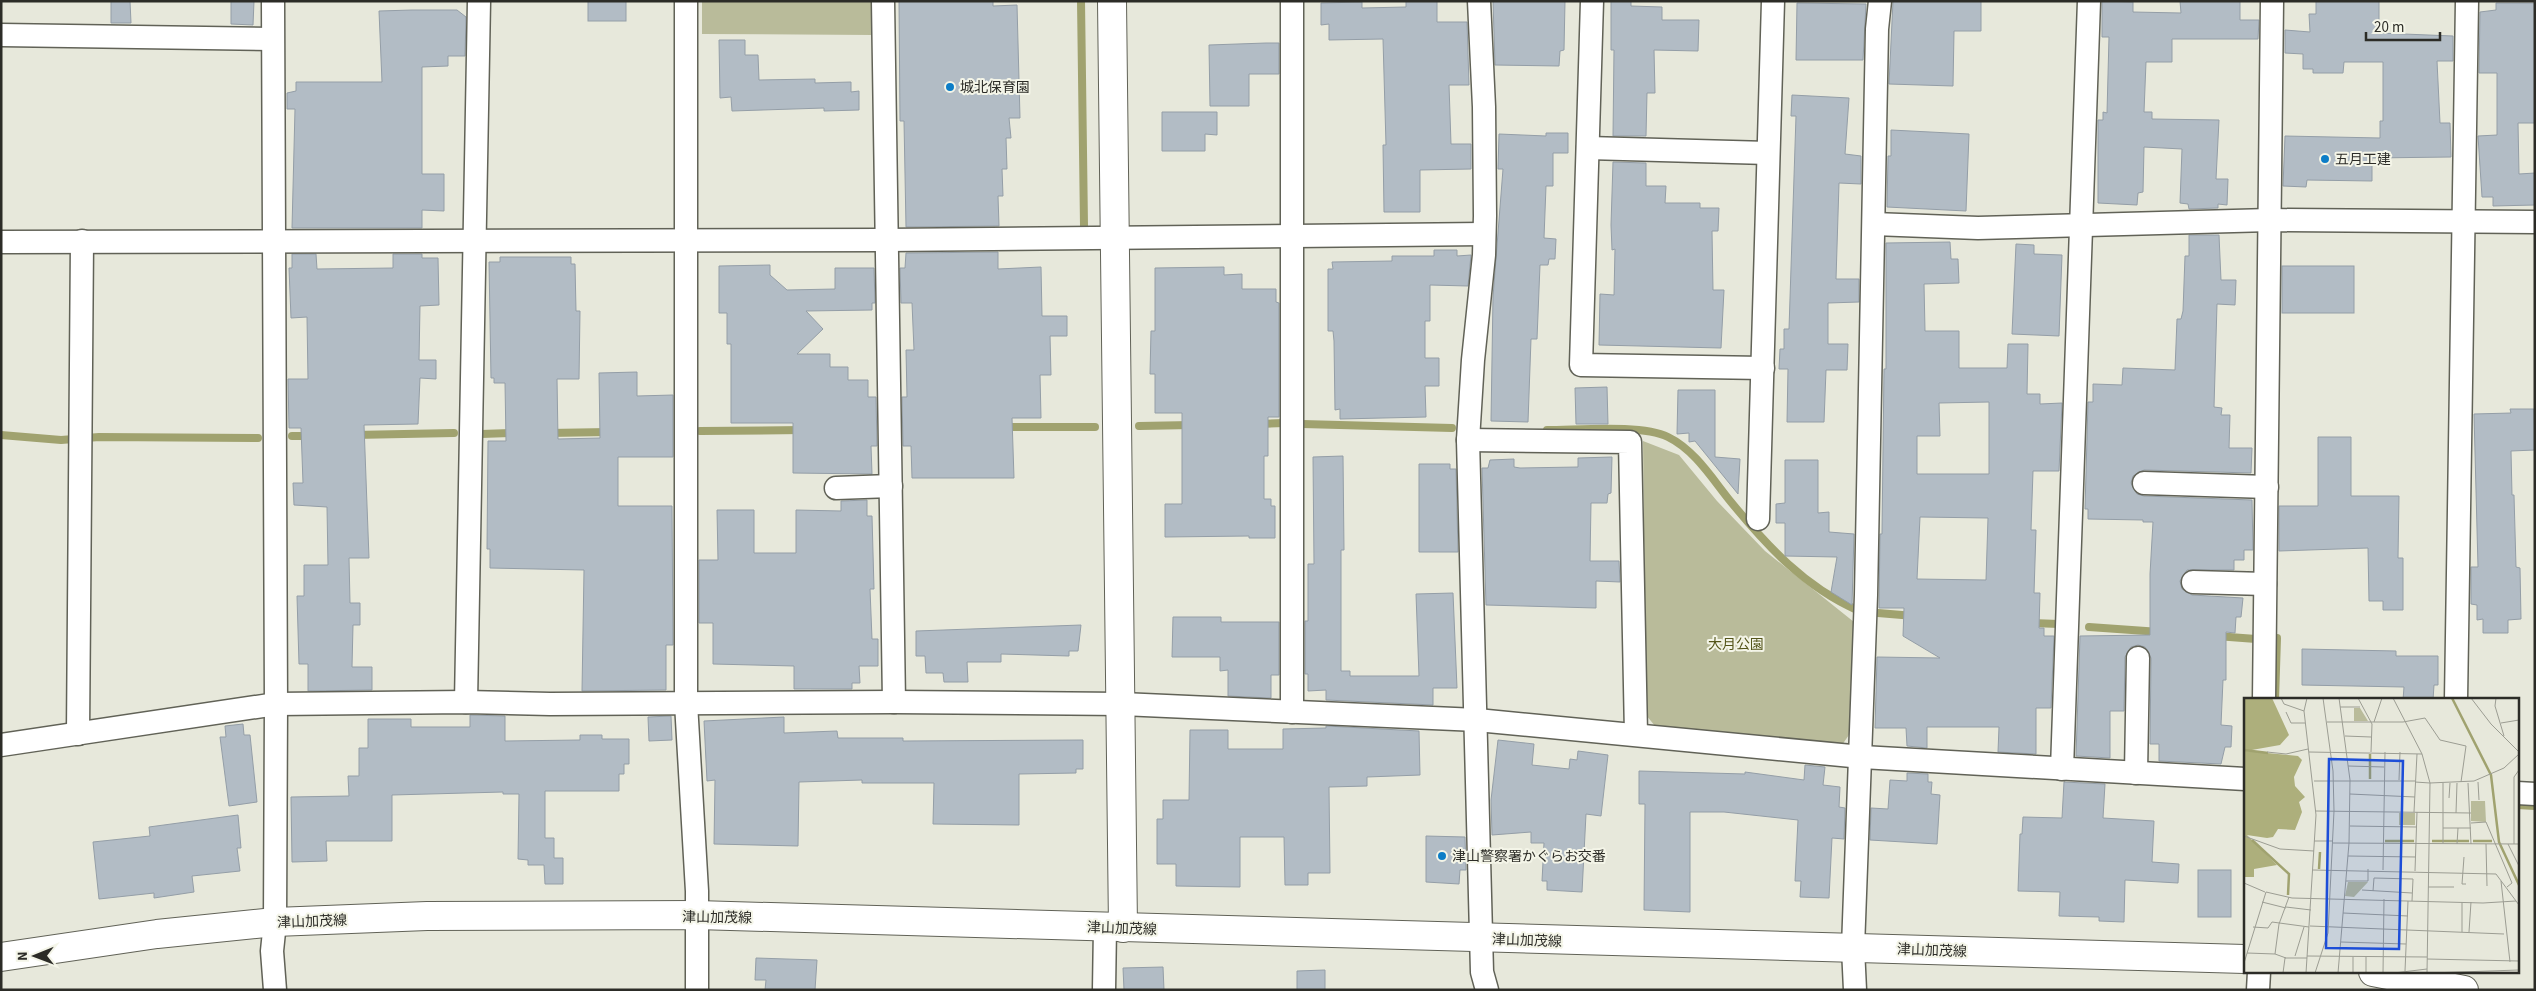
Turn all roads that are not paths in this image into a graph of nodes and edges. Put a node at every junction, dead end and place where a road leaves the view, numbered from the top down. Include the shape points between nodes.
1 (272, 1) edge
2 (479, 1) edge
3 (686, 1) edge
4 (883, 1) edge
5 (1112, 1) edge
6 (1292, 1) edge
7 (1479, 1) edge
8 (1592, 1) edge
9 (1773, 1) edge
10 (1880, 1) edge
11 (2089, 1) edge
12 (2272, 1) edge
13 (2467, 1) edge
14 (1, 35) edge
15 (272, 39) junction
16 (1588, 148) junction
17 (1768, 153) junction
18 (2270, 220) junction
19 (2464, 221) junction
20 (2535, 222) edge
21 (1874, 224) junction
22 (2081, 224) junction
23 (1484, 234) junction
24 (1293, 236) junction
25 (1114, 238) junction
26 (887, 240) junction
27 (82, 241) junction
28 (686, 241) junction
29 (1, 242) edge
30 (475, 242) junction
31 (273, 243) junction
32 (1763, 368) junction
33 (1468, 440) junction
34 (2144, 483) dead end
35 (891, 486) junction
36 (2267, 487) junction
37 (836, 488) dead end
38 (1758, 520) dead end
39 (2193, 582) dead end
40 (2265, 584) junction
41 (2138, 658) dead end
42 (2264, 698) edge
43 (2456, 698) edge
44 (466, 702) junction
45 (894, 702) junction
46 (686, 703) junction
47 (276, 704) junction
48 (1122, 704) junction
49 (1292, 712) junction
50 (1477, 720) junction
51 (78, 734) junction
52 (1636, 734) junction
53 (1, 745) edge
54 (1862, 757) junction
55 (2062, 769) junction
56 (2136, 773) junction
57 (2244, 779) edge
58 (2518, 793) edge
59 (2535, 794) edge
60 (698, 915) junction
61 (275, 922) junction
62 (1114, 927) junction
63 (1482, 939) junction
64 (1852, 948) junction
65 (1, 957) edge
66 (2244, 959) edge
67 (2258, 974) edge
68 (2383, 974) edge
69 (276, 990) edge
70 (697, 990) edge
71 (1104, 990) edge
72 (1487, 990) edge
73 (1855, 990) edge
74 (2258, 990) edge
75 (2464, 990) edge

1 - 15 street
2 - 30 street
3 - 28 street
4 - 26 street
5 - 25 main road
6 - 24 street
7 - 23 street via 1484,107
8 - 16 street
9 - 17 street
10 - 21 street
11 - 22 street
12 - 18 street
13 - 19 street
14 - 15 street
15 - 31 street
16 - 17 street
16 - 32 street via 1581,365
17 - 32 street
18 - 19 street
18 - 22 street
18 - 36 street
19 - 20 street
19 - 43 street
21 - 22 street via 1978,228
21 - 54 street
22 - 55 street
23 - 24 street
23 - 33 street
24 - 25 street
24 - 49 street
25 - 26 street
25 - 48 main road
26 - 28 street
26 - 35 street
27 - 29 street
27 - 31 street
27 - 51 street
28 - 30 street
28 - 46 street
30 - 31 street
30 - 44 street
31 - 47 street
32 - 38 street
33 - 50 street
33 - 52 street via 1630,442
34 - 36 street
35 - 37 street
35 - 45 street
36 - 40 street
39 - 40 street
40 - 42 street
41 - 56 street
44 - 46 street
44 - 47 street
45 - 46 street
45 - 48 street
46 - 60 street
47 - 51 street
47 - 61 street
48 - 49 street
48 - 62 main road
49 - 50 street
50 - 52 street
50 - 63 street
51 - 53 street
52 - 54 street
54 - 55 street
54 - 64 street
55 - 56 street
56 - 57 street
58 - 59 street
60 - 61 main road, 津山加茂線 via 534,915
60 - 62 main road, 津山加茂線
60 - 70 street
61 - 65 main road, 津山加茂線 via 157,934
61 - 69 street via 272,951
62 - 63 main road, 津山加茂線
62 - 71 street
63 - 64 main road, 津山加茂線
63 - 72 street via 1482,972
64 - 66 main road, 津山加茂線
64 - 73 street
67 - 74 street
68 - 75 main road

